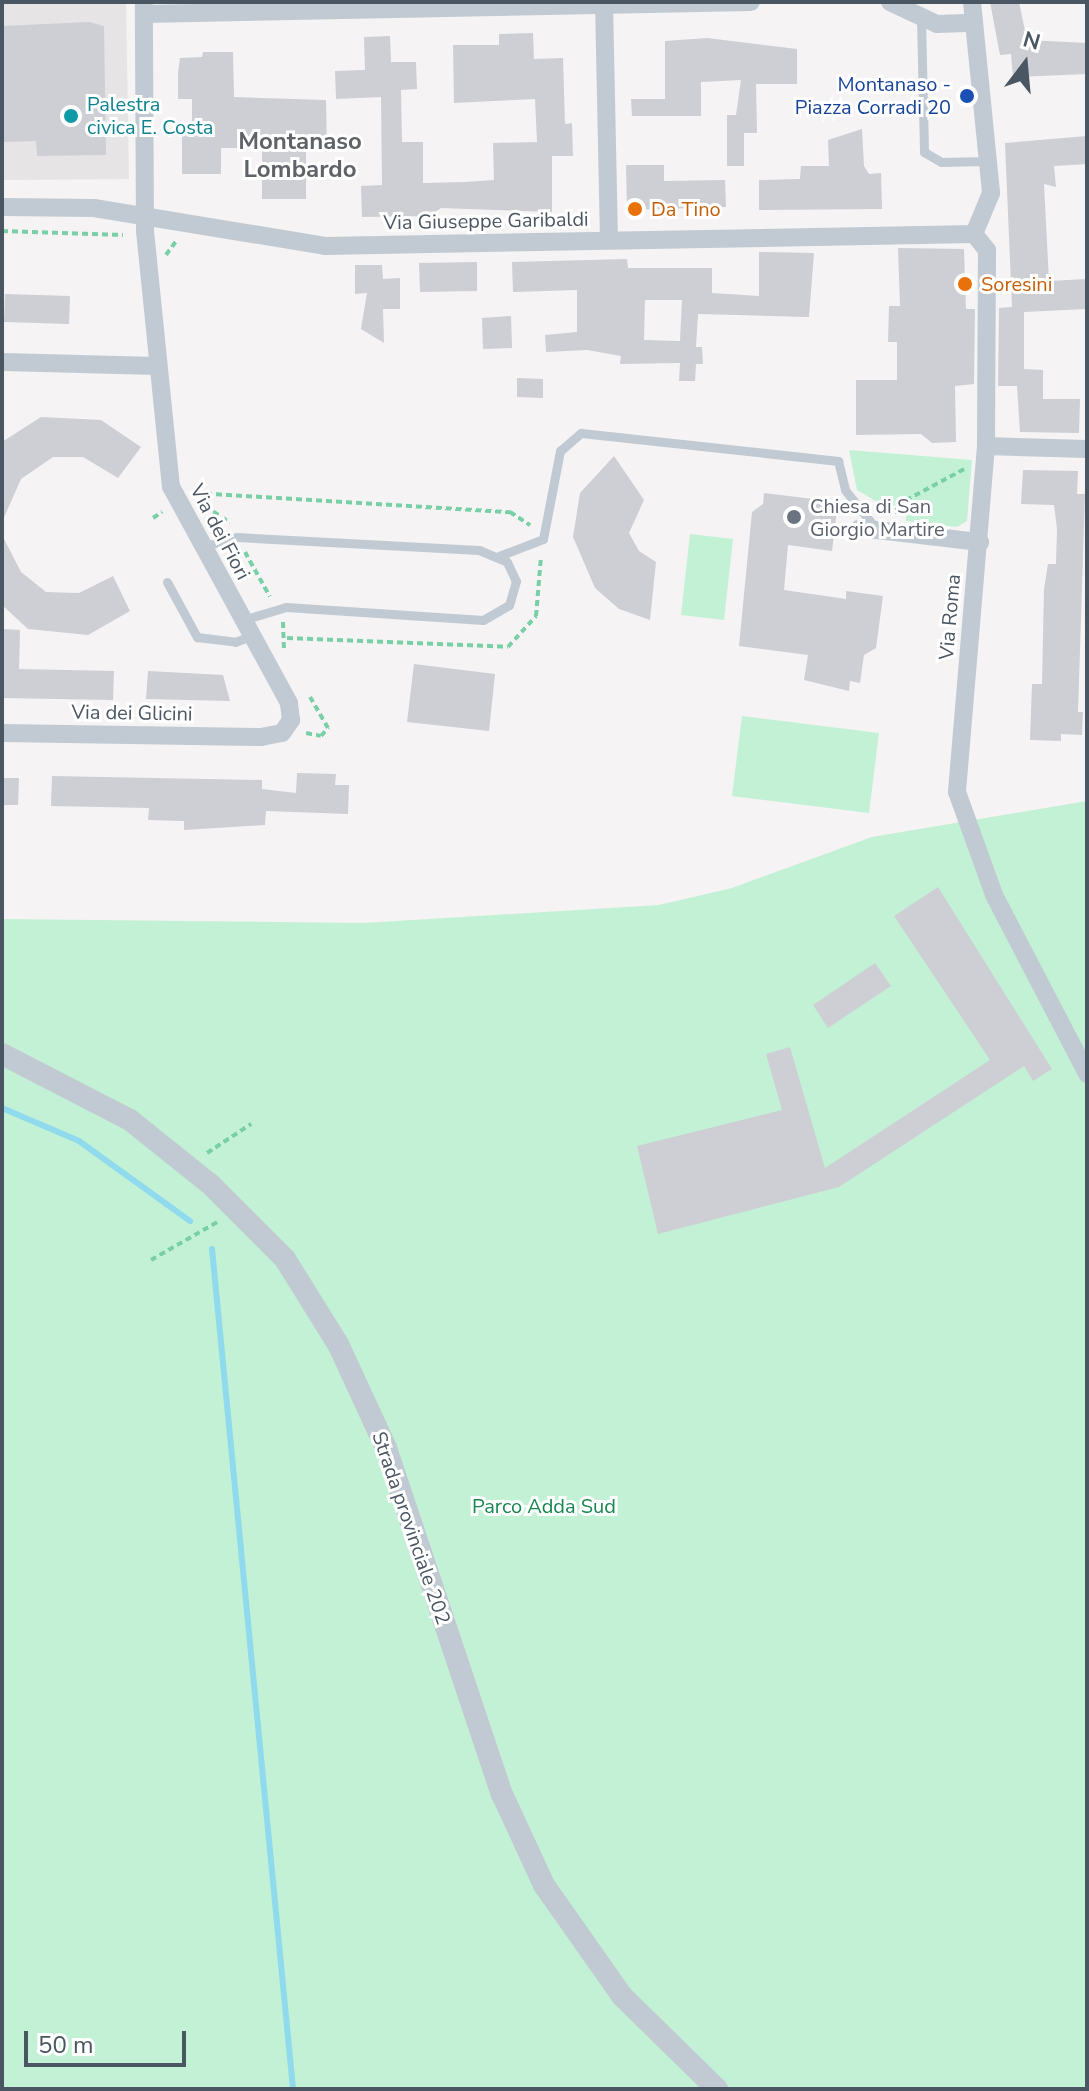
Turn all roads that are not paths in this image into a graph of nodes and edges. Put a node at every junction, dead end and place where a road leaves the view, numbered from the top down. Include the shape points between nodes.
1 (751, 2) edge
2 (890, 2) edge
3 (972, 2) edge
4 (604, 3) edge
5 (243, 7) edge
6 (144, 8) edge
7 (921, 18) junction
8 (974, 23) junction
9 (987, 161) junction
10 (2, 207) edge
11 (145, 217) junction
12 (974, 234) junction
13 (609, 240) junction
14 (2, 362) edge
15 (158, 366) junction
16 (986, 446) junction
17 (1087, 449) edge
18 (877, 530) joint
19 (980, 542) junction
20 (202, 547) junction
21 (499, 556) junction
22 (167, 582) dead end
23 (247, 628) junction
24 (2, 733) edge
25 (261, 737) joint
26 (2, 1054) edge
27 (1087, 1074) edge
28 (717, 2089) edge

1 - 4 street
2 - 7 street
3 - 8 street
4 - 5 street
4 - 13 street
5 - 6 street
6 - 11 street, Via dei Fiori
7 - 8 street
7 - 9 lane via 924,152 941,162
8 - 9 street
9 - 12 street via 991,204
10 - 11 street, Via Giuseppe Garibaldi via 94,208
11 - 13 street, Via Giuseppe Garibaldi via 325,246
11 - 15 street, Via dei Fiori
12 - 13 street, Via Giuseppe Garibaldi
12 - 16 street, Via Roma via 987,250
14 - 15 street
15 - 20 street, Via dei Fiori via 171,487
16 - 17 street
16 - 19 street, Via Roma
18 - 19 street
18 - 21 lane via 845,490 838,461 581,433 560,451 543,539
19 - 27 street, Via Roma via 957,792 994,895
20 - 21 lane via 237,537
20 - 23 street, Via dei Fiori
21 - 23 lane via 513,571 515,590 509,605 490,619 277,609
22 - 23 lane via 197,637 235,642
23 - 25 street, Via dei Fiori via 289,703 287,727
24 - 25 street, Via dei Glicini
26 - 28 street, Strada provinciale 202 via 130,1120 190,1168 285,1259 338,1344 386,1448 502,1794 544,1885 622,1996

